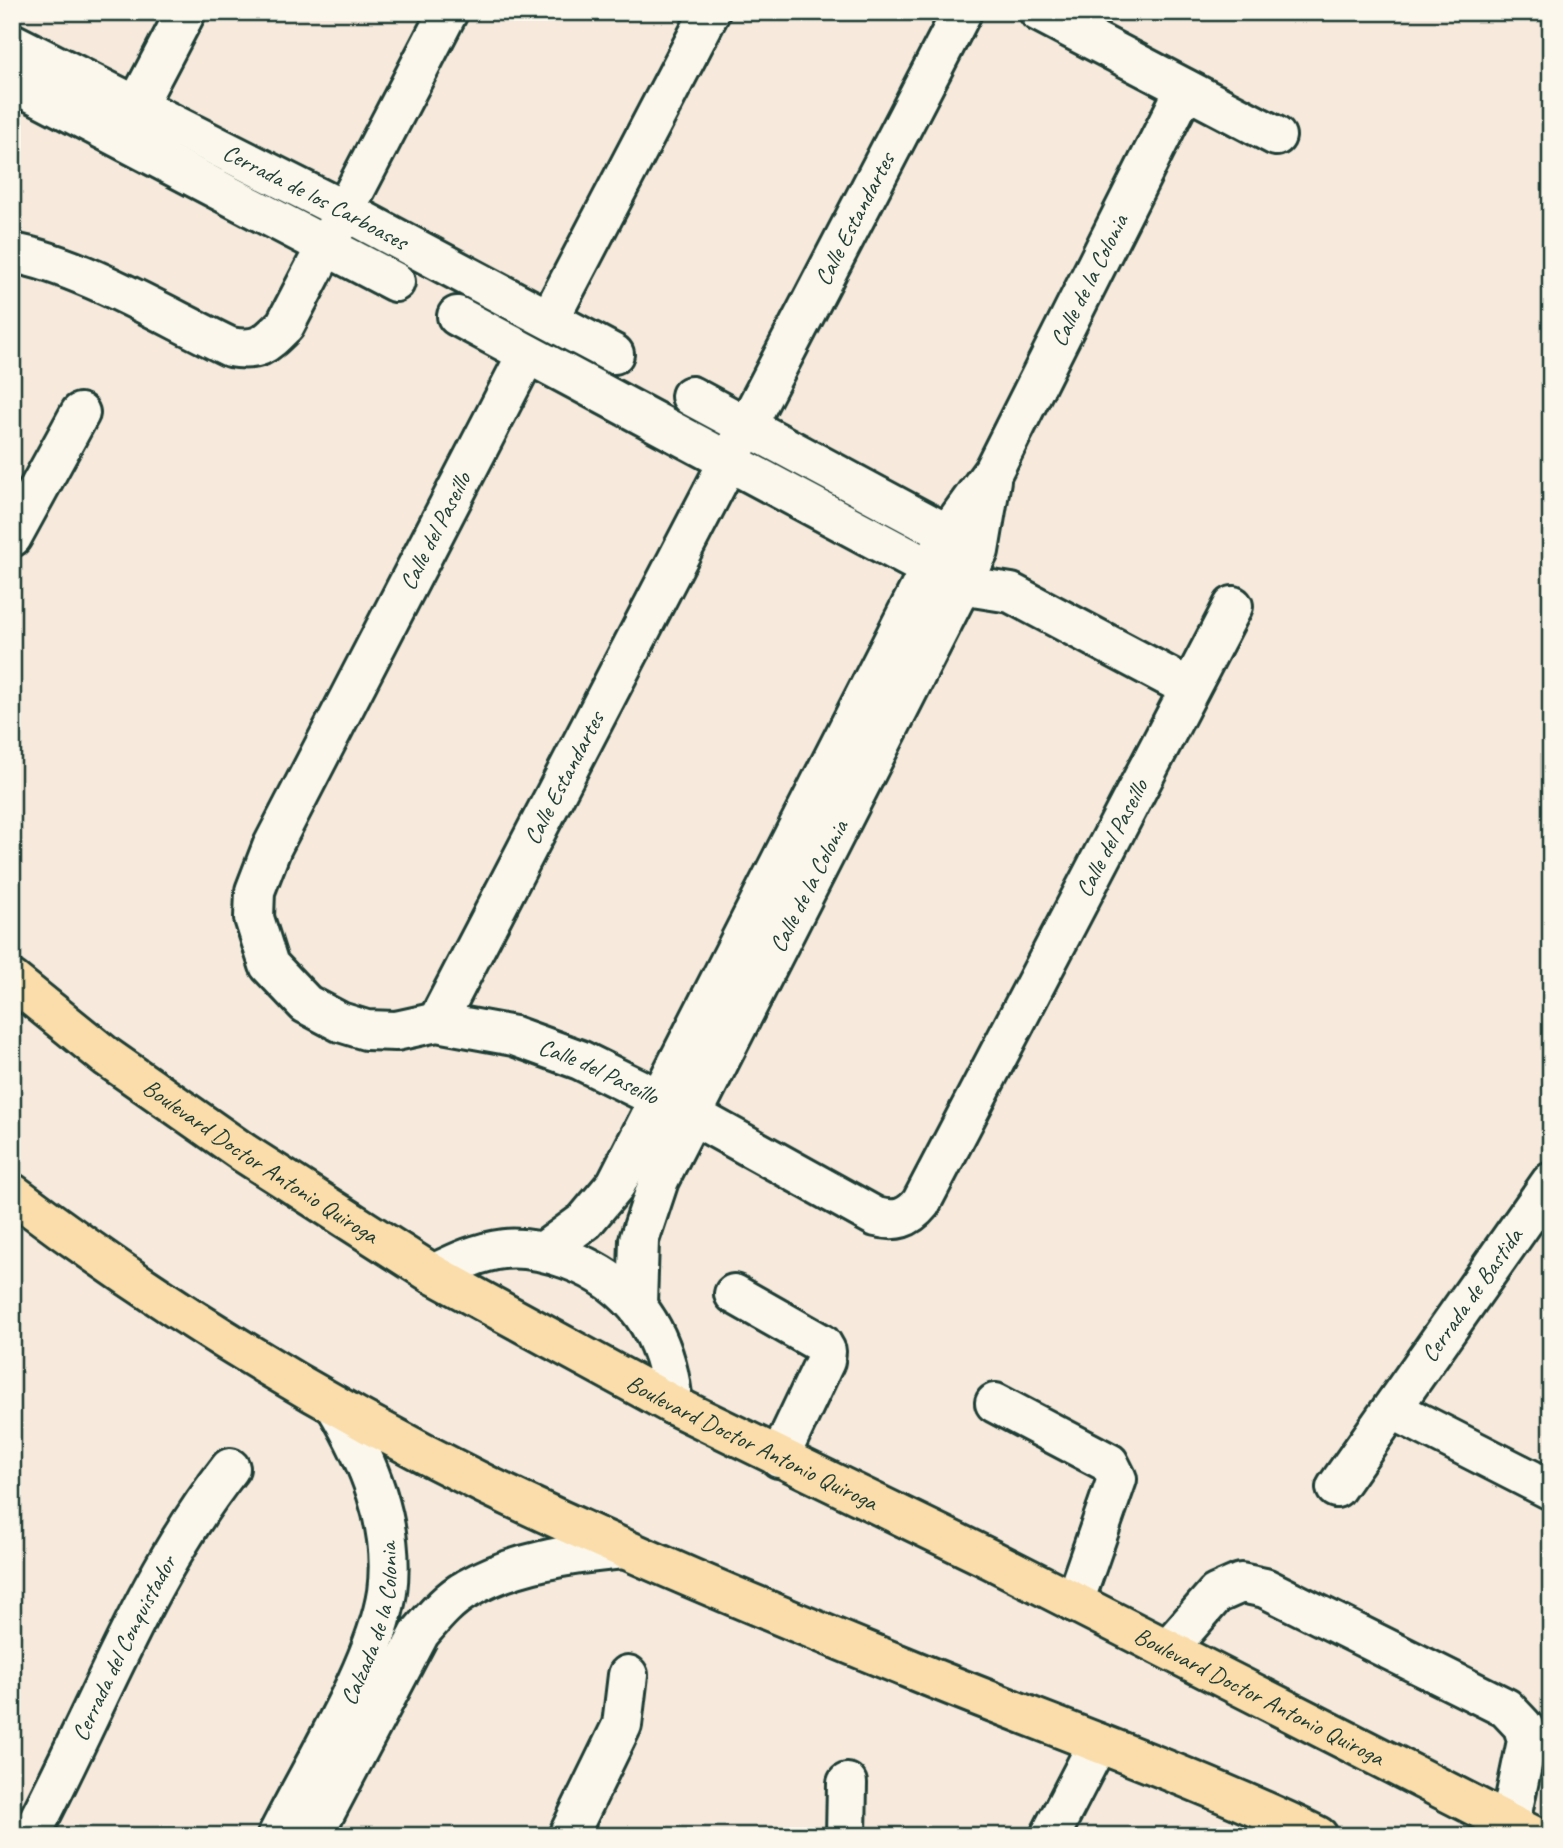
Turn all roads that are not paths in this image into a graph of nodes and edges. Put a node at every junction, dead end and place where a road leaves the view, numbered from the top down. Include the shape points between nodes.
1 (186, 12) edge
2 (448, 12) edge
3 (710, 12) edge
4 (962, 12) edge
5 (1039, 12) edge
6 (12, 43) edge
7 (12, 82) edge
8 (1185, 89) junction
9 (129, 122) junction
10 (1276, 136) dead end
11 (345, 211) junction
12 (326, 247) junction
13 (12, 253) edge
14 (395, 282) dead end
15 (457, 316) dead end
16 (550, 318) junction
17 (527, 354) junction
18 (614, 354) dead end
19 (691, 396) dead end
20 (80, 413) dead end
21 (747, 425) junction
22 (728, 461) junction
23 (12, 537) edge
24 (963, 542) junction
25 (946, 576) junction
26 (1011, 593) junction
27 (1233, 606) dead end
28 (1188, 687) junction
29 (12, 980) edge
30 (437, 1022) junction
31 (657, 1097) junction
32 (692, 1115) junction
33 (1551, 1182) edge
34 (12, 1193) edge
35 (544, 1251) junction
36 (433, 1274) junction
37 (734, 1294) dead end
38 (636, 1304) junction
39 (995, 1403) dead end
40 (335, 1405) junction
41 (673, 1405) junction
42 (1392, 1409) junction
43 (779, 1458) junction
44 (230, 1468) dead end
45 (1336, 1488) dead end
46 (1551, 1490) edge
47 (623, 1549) junction
48 (387, 1590) junction
49 (1073, 1602) junction
50 (436, 1614) junction
51 (1168, 1650) junction
52 (628, 1675) dead end
53 (1098, 1743) junction
54 (847, 1783) dead end
55 (1522, 1829) edge
56 (30, 1836) edge
57 (277, 1836) edge
58 (313, 1836) edge
59 (568, 1836) edge
60 (846, 1836) edge
61 (1050, 1836) edge
62 (1318, 1836) edge

1 - 9 street
2 - 11 street
3 - 16 street
4 - 21 street, Calle Estandartes
5 - 8 street
6 - 9 street, Cerrada de los Carboases
7 - 9 street, Cerrada de los Carboases
8 - 10 street
8 - 24 street, Calle de la Colonia via 993,471
9 - 11 street, Cerrada de los Carboases
9 - 12 street, Cerrada de los Carboases
11 - 12 street
11 - 16 street, Cerrada de los Carboases
12 - 13 street via 285,325 251,351 230,347 75,272
12 - 14 street, Cerrada de los Carboases
15 - 17 street
16 - 18 street, Cerrada de los Carboases
17 - 22 street
17 - 30 street, Calle del Paseíllo via 272,847 255,891 254,918 269,965 306,1004 366,1030 396,1031
19 - 21 street
20 - 23 street
21 - 22 street, Calle Estandartes
21 - 24 street
22 - 25 street
22 - 30 street, Calle Estandartes
24 - 25 street, Calle de la Colonia
24 - 26 street
25 - 26 street
25 - 31 street, Calle de la Colonia
25 - 32 street, Calle de la Colonia
26 - 28 street
27 - 28 street, Calle del Paseíllo
28 - 32 street, Calle del Paseíllo via 913,1213 901,1219 876,1217
29 - 36 main road, Boulevard Doctor Antonio Quiroga via 107,1057 244,1153
30 - 31 street, Calle del Paseíllo via 514,1037 580,1060
31 - 32 street, Calle del Paseíllo
31 - 35 street, Calle de la Colonia via 627,1162 601,1204
32 - 38 street, Calle de la Colonia via 647,1209 639,1240
33 - 42 street, Cerrada de Bastida
34 - 40 main road via 96,1257
35 - 36 street via 505,1249 468,1257
35 - 38 street via 595,1269
36 - 41 main road, Boulevard Doctor Antonio Quiroga
37 - 43 street via 822,1344 826,1351
38 - 41 street via 664,1351
39 - 49 street via 1109,1463 1117,1479
40 - 47 main road via 484,1484
40 - 48 street, Calzada de la Colonia via 360,1448 378,1496 388,1547
41 - 43 main road, Boulevard Doctor Antonio Quiroga
42 - 45 street, Cerrada de Bastida
42 - 46 street
43 - 49 main road, Boulevard Doctor Antonio Quiroga
44 - 56 street, Cerrada del Conquistador via 194,1514 161,1569
47 - 50 street, Calzada de la Colonia via 582,1553 502,1573 465,1589
47 - 53 main road
48 - 50 street
48 - 57 street, Calzada de la Colonia via 380,1622 357,1678
49 - 51 main road, Boulevard Doctor Antonio Quiroga
50 - 58 street, Calzada de la Colonia via 394,1679
51 - 55 main road, Boulevard Doctor Antonio Quiroga
51 - 55 street via 1216,1594 1241,1583 1265,1588 1506,1708 1523,1726 1527,1741
52 - 59 street via 622,1725
53 - 61 street
53 - 62 main road
54 - 60 street

